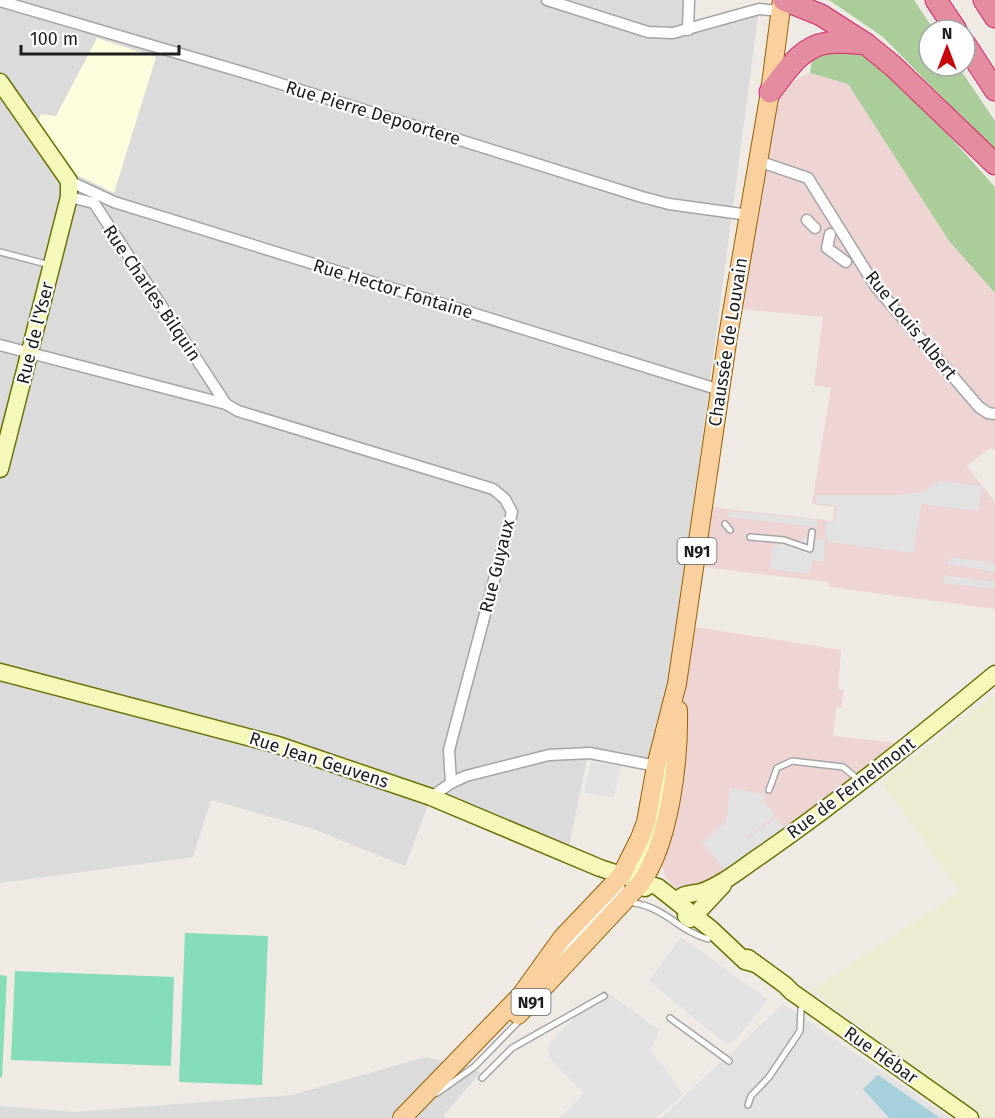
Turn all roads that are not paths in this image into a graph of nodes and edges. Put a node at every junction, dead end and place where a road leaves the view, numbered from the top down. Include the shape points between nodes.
1 (547, 0) edge
2 (689, 0) edge
3 (936, 0) edge
4 (984, 0) edge
5 (0, 1) edge
6 (782, 4) edge
7 (995, 17) edge
8 (948, 18) edge
9 (688, 30) junction
10 (866, 44) junction
11 (977, 62) edge
12 (0, 82) edge
13 (995, 90) edge
14 (770, 92) junction
15 (758, 161) junction
16 (995, 164) edge
17 (69, 189) junction
18 (97, 199) junction
19 (749, 215) junction
20 (830, 234) dead end
21 (0, 252) edge
22 (846, 262) dead end
23 (51, 266) junction
24 (0, 345) edge
25 (30, 353) junction
26 (720, 390) junction
27 (226, 404) junction
28 (995, 414) edge
29 (0, 469) edge
30 (725, 524) dead end
31 (730, 530) dead end
32 (812, 532) dead end
33 (750, 537) dead end
34 (0, 672) edge
35 (995, 674) edge
36 (677, 684) junction
37 (656, 766) junction
38 (861, 781) junction
39 (451, 783) junction
40 (769, 790) dead end
41 (431, 797) junction
42 (656, 858) junction
43 (729, 877) junction
44 (630, 879) junction
45 (700, 892) junction
46 (679, 899) junction
47 (658, 902) junction
48 (626, 907) junction
49 (698, 915) junction
50 (600, 937) dead end
51 (708, 939) junction
52 (556, 960) dead end
53 (548, 969) dead end
54 (792, 992) junction
55 (604, 996) dead end
56 (801, 1009) dead end
57 (670, 1018) dead end
58 (729, 1061) dead end
59 (482, 1078) dead end
60 (453, 1082) junction
61 (431, 1097) junction
62 (748, 1106) dead end
63 (402, 1118) edge
64 (411, 1118) edge
65 (418, 1118) edge
66 (970, 1118) edge

1 - 9 street via 648,32
2 - 9 street
3 - 8 highway
4 - 7 highway
5 - 19 street, Rue Pierre Depoortere via 642,197
6 - 9 street
6 - 10 highway via 822,15
6 - 14 main road, Chaussée de Louvain / N91
10 - 14 highway via 828,43 811,48
10 - 16 highway
11 - 13 highway
12 - 17 street
14 - 15 main road, Chaussée de Louvain / N91
15 - 19 main road, Chaussée de Louvain / N91
15 - 28 street, Rue Louis Albert via 808,178 876,287 979,407
17 - 18 street, Rue Hector Fontaine
17 - 18 street
17 - 23 street, Rue de l'Yser
18 - 26 street, Rue Hector Fontaine
18 - 27 street, Rue Charles Bilquin
19 - 26 main road, Chaussée de Louvain / N91
20 - 22 street via 827,248
21 - 23 lane
23 - 25 street, Rue de l'Yser
24 - 25 street, Rue Guyaux
25 - 27 street, Rue Guyaux
25 - 29 street, Rue de l'Yser
26 - 36 main road, Chaussée de Louvain / N91
27 - 39 street, Rue Guyaux via 237,411 493,489 505,499 512,512 449,750
30 - 31 lane
32 - 33 lane via 810,549 784,540
34 - 41 street, Rue Jean Geuvens via 278,745
35 - 38 street, Rue de Fernelmont
36 - 37 main road, Chaussée de Louvain / N91
36 - 42 main road, Chaussée de Louvain / N91 via 675,762
36 - 44 street via 654,825 636,873
37 - 39 street via 591,753 569,753 466,776
37 - 44 main road, Chaussée de Louvain / N91
38 - 40 lane via 843,767 792,761 777,768
38 - 43 street, Rue de Fernelmont
39 - 41 street
41 - 44 street, Rue Jean Geuvens
42 - 44 main road, Chaussée de Louvain / N91
42 - 46 street via 662,877
43 - 45 street, Rue de Fernelmont
43 - 49 street
44 - 46 street, Rue Jean Geuvens via 658,887
44 - 47 street
44 - 48 main road, Chaussée de Louvain / N91
44 - 52 lane, Chaussée de Louvain / N91
44 - 63 main road, Chaussée de Louvain / N91 via 562,938 521,995
45 - 46 street, Rue de Fernelmont
45 - 49 street
46 - 49 street
47 - 49 street via 671,904 690,919
47 - 51 street
48 - 51 lane via 648,905 695,936
48 - 60 main road, Chaussée de Louvain / N91
49 - 51 street
49 - 54 street
50 - 60 lane via 474,1067
51 - 54 street via 749,970
53 - 61 lane, N91 via 511,1015
54 - 66 street, Rue Hébar
55 - 59 lane via 512,1048
56 - 62 lane via 800,1031 751,1096
57 - 58 lane
60 - 61 lane
60 - 65 main road, Chaussée de Louvain / N91
61 - 64 lane, N91

